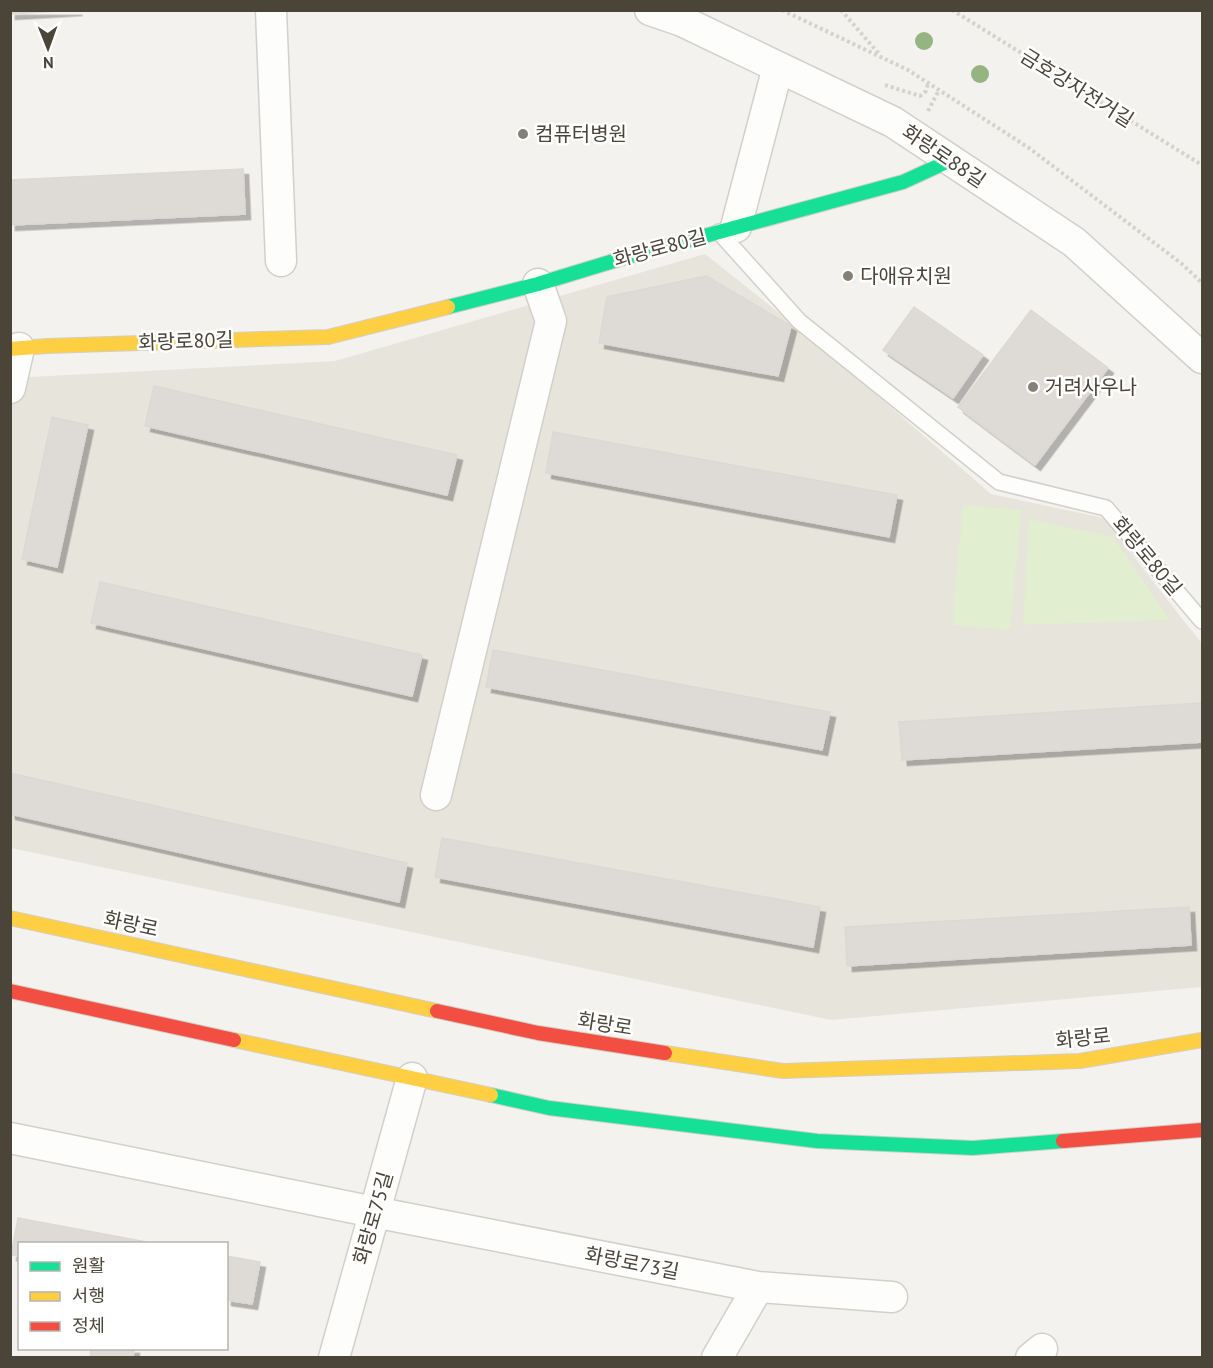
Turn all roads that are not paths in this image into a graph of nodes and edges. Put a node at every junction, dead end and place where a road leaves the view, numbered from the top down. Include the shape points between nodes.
1 (271, 10) edge
2 (650, 10) edge
3 (778, 67) junction
4 (951, 160) junction
5 (728, 230) junction
6 (281, 261) dead end
7 (538, 284) junction
8 (15, 348) edge
9 (1203, 358) edge
10 (10, 388) edge
11 (1203, 621) edge
12 (436, 795) dead end
13 (10, 918) edge
14 (10, 991) edge
15 (1203, 1040) edge
16 (412, 1078) junction
17 (1203, 1130) edge
18 (10, 1138) edge
19 (374, 1212) junction
20 (758, 1287) junction
21 (892, 1297) dead end
22 (334, 1358) edge
23 (717, 1358) edge

1 - 6 street
2 - 3 street, 화랑로88길
3 - 4 street, 화랑로88길 via 893,122
3 - 5 street
4 - 5 main road via 903,182
4 - 9 street, 화랑로88길 via 1074,242
5 - 7 main road, 화랑로80길
5 - 11 lane, 화랑로80길 via 799,321 999,482 1106,508
7 - 8 main road, 화랑로80길 via 328,337
7 - 12 street via 551,321
8 - 10 street
13 - 15 main road, 화랑로 via 538,1033 783,1071 1080,1061
14 - 16 main road
16 - 17 main road via 549,1108 817,1141 973,1148
16 - 19 street, 화랑로75길
18 - 19 street, 화랑로73길
19 - 20 street, 화랑로73길
19 - 22 street, 화랑로75길
20 - 21 street, 화랑로73길
20 - 23 street

